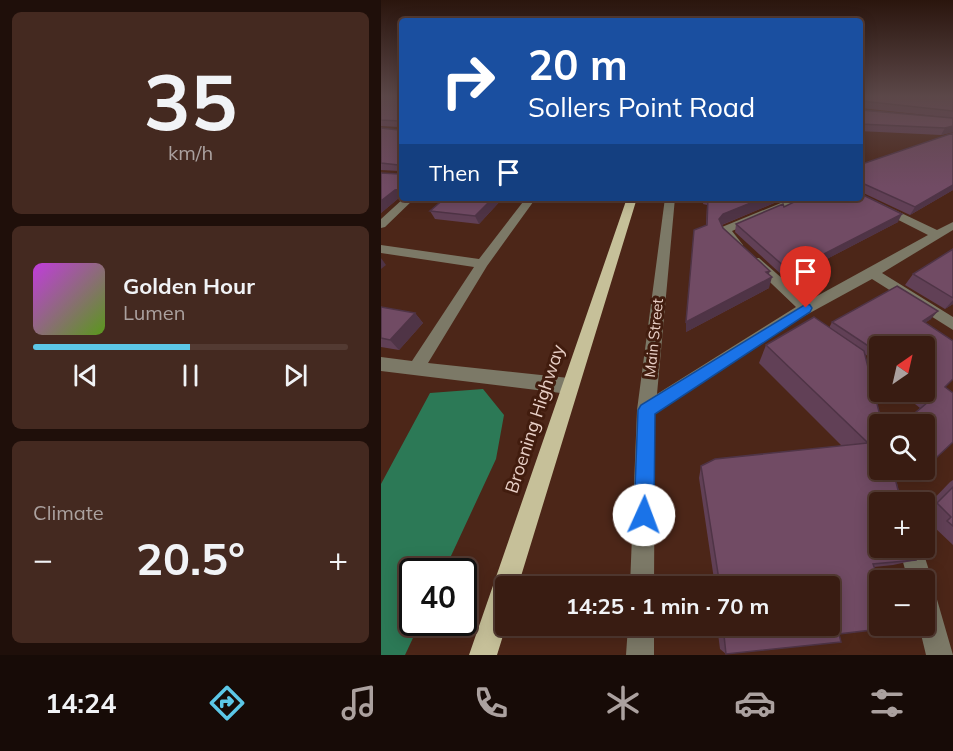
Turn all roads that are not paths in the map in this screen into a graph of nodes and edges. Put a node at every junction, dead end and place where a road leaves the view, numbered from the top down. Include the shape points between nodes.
1 (863, 198) edge
2 (407, 201) edge
3 (529, 201) edge
4 (630, 201) edge
5 (670, 201) edge
6 (795, 201) edge
7 (381, 225) edge
8 (953, 225) edge
9 (936, 234) junction
10 (381, 249) edge
11 (482, 264) junction
12 (872, 273) junction
13 (799, 312) junction
14 (953, 324) edge
15 (810, 328) edge
16 (381, 364) edge
17 (416, 369) junction
18 (569, 386) junction
19 (647, 410) junction
20 (642, 576) edge
21 (641, 636) edge
22 (935, 636) edge
23 (483, 655) edge
24 (640, 655) edge
25 (940, 655) edge

1 - 9 street
2 - 7 street
3 - 11 street
4 - 18 main road, Broening Highway
5 - 19 street, Main Street
6 - 13 street via 726,229 727,235
8 - 9 street
9 - 12 street
10 - 11 street
11 - 17 street
12 - 13 street
12 - 14 street
13 - 15 street
13 - 19 street
16 - 17 street
17 - 18 street
18 - 23 main road, Broening Highway
19 - 20 street, Main Street
21 - 24 street
22 - 25 street

